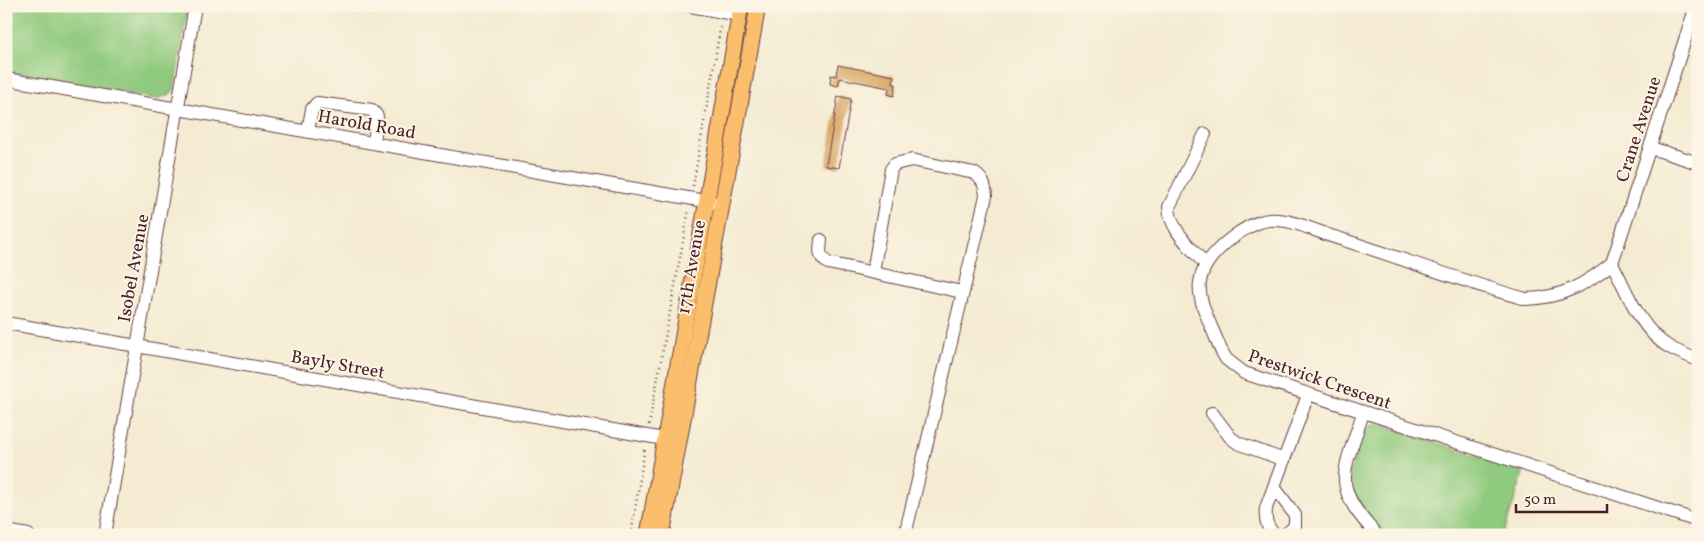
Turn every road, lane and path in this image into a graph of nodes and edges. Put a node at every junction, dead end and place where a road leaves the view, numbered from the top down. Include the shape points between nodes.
1 (195, 6) edge
2 (691, 6) edge
3 (758, 6) edge
4 (1696, 6) edge
5 (740, 11) edge
6 (723, 12) junction
7 (6, 79) edge
8 (178, 110) junction
9 (308, 131) junction
10 (1204, 134) dead end
11 (374, 142) junction
12 (1651, 148) junction
13 (1698, 164) edge
14 (692, 196) junction
15 (715, 202) junction
16 (821, 240) dead end
17 (1612, 262) junction
18 (1204, 264) junction
19 (873, 272) junction
20 (962, 292) junction
21 (6, 323) edge
22 (137, 347) junction
23 (1698, 360) edge
24 (1308, 395) junction
25 (1212, 413) dead end
26 (1363, 413) junction
27 (647, 436) junction
28 (664, 439) junction
29 (1284, 460) junction
30 (1274, 487) junction
31 (1698, 521) edge
32 (6, 531) edge
33 (28, 535) edge
34 (104, 535) edge
35 (631, 535) edge
36 (648, 535) edge
37 (662, 535) edge
38 (905, 535) edge
39 (1276, 535) edge
40 (1285, 535) edge
41 (1376, 535) edge

1 - 8 street, Isobel Avenue
2 - 6 street
3 - 15 main road, 17th Avenue
4 - 12 street, Crane Avenue
5 - 6 street
5 - 15 main road, 17th Avenue
6 - 14 path
7 - 8 street, Harold Road
8 - 9 street, Harold Road
8 - 22 street, Isobel Avenue
9 - 11 street, Harold Road
9 - 11 street via 312,109 317,103 372,110 377,116
10 - 18 street via 1169,207 1169,217
11 - 14 street, Harold Road
12 - 13 street
12 - 17 street, Crane Avenue
14 - 15 street, Harold Road
14 - 27 path
15 - 28 main road, 17th Avenue
15 - 37 main road, 17th Avenue
16 - 19 street via 823,260
17 - 18 street via 1594,278 1569,292 1548,298 1526,299 1320,232 1268,220 1235,235
17 - 23 street via 1642,320 1654,336 1668,347
18 - 24 street, Prestwick Crescent via 1199,275 1202,302 1226,359 1244,373
19 - 20 street
19 - 20 street via 891,169 895,164 912,160 974,173 984,183 986,196
20 - 38 street
21 - 22 street, Bayly Street
22 - 27 street, Bayly Street
22 - 34 street, Isobel Avenue
24 - 26 street, Prestwick Crescent
24 - 29 street
25 - 29 street via 1238,443
26 - 31 street, Prestwick Crescent
26 - 41 street via 1345,470 1344,485 1348,499
27 - 28 street, Bayly Street
27 - 35 path
28 - 36 main road, 17th Avenue
29 - 30 street
30 - 39 street via 1265,517 1269,530
30 - 40 street via 1296,515 1295,526
32 - 33 street

